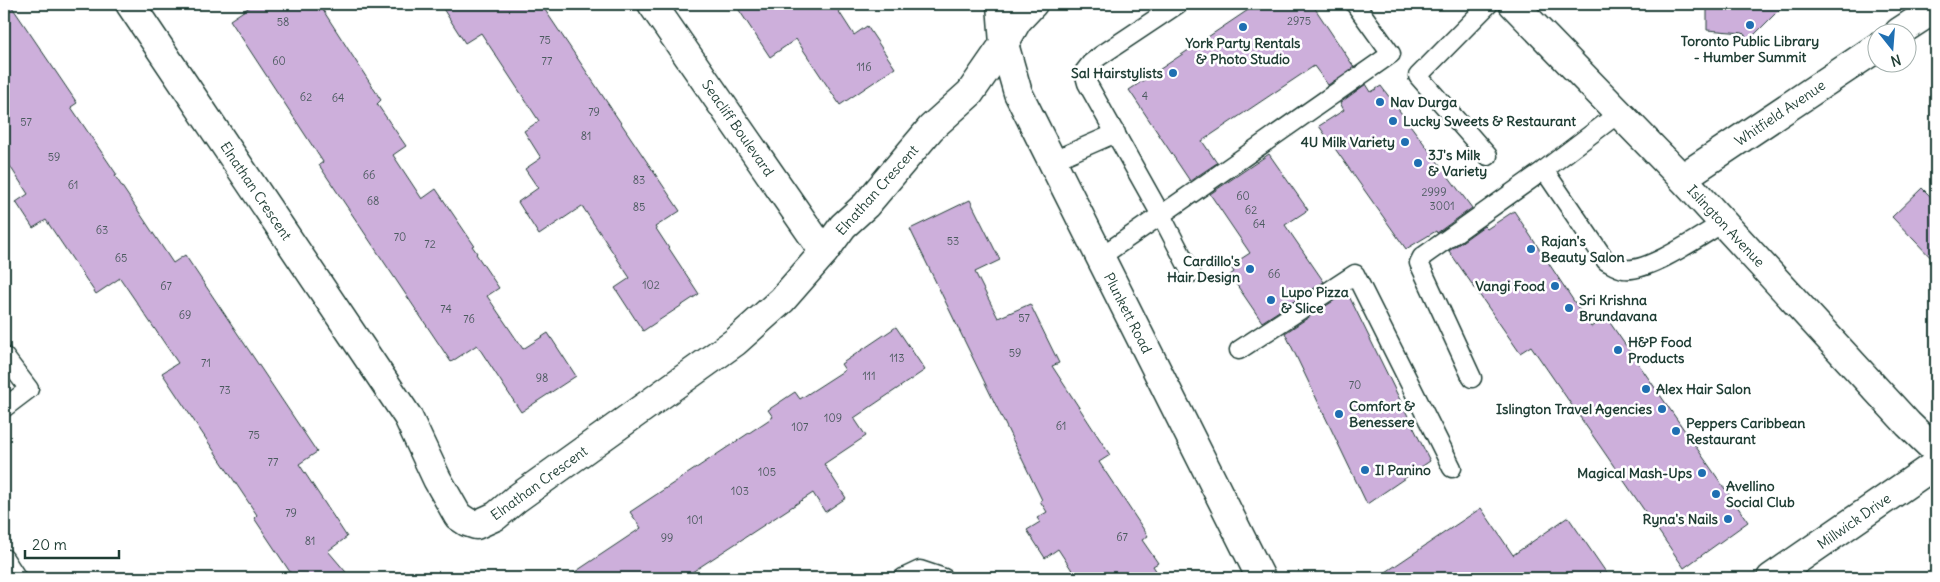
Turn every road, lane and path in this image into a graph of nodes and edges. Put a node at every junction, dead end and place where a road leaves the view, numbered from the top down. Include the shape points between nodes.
1 (130, 4) edge
2 (652, 4) edge
3 (1002, 4) edge
4 (1033, 4) edge
5 (1178, 4) edge
6 (1355, 4) edge
7 (1489, 4) edge
8 (1513, 4) edge
9 (1936, 8) edge
10 (1914, 22) edge
11 (1004, 44) junction
12 (1868, 54) edge
13 (1619, 113) junction
14 (1116, 133) junction
15 (1488, 156) dead end
16 (1052, 161) junction
17 (1544, 170) junction
18 (1682, 178) junction
19 (1161, 215) junction
20 (1723, 223) junction
21 (824, 252) junction
22 (1100, 257) junction
23 (1192, 273) dead end
24 (1240, 350) dead end
25 (4, 356) edge
26 (1472, 378) dead end
27 (4, 408) edge
28 (1936, 451) edge
29 (1936, 464) edge
30 (1452, 468) dead end
31 (4, 558) edge
32 (17, 578) edge
33 (903, 578) edge
34 (944, 578) edge
35 (1261, 578) edge
36 (1771, 578) edge

1 - 21 street, Elnathan Crescent via 408,417 447,498 458,516 467,522 476,525 496,516 734,342 782,300
2 - 21 street, Seacliff Boulevard
3 - 11 street, Plunkett Road
4 - 11 street, Elnathan Crescent via 1017,21
5 - 14 lane via 1100,56 1084,72
6 - 19 lane via 1390,54
7 - 15 lane via 1418,76
8 - 13 street, Islington Avenue
9 - 10 street
11 - 16 street, Plunkett Road via 1018,93
11 - 21 street, Elnathan Crescent via 970,93 931,128 878,192 843,226
12 - 18 street, Whitfield Avenue
13 - 17 lane
13 - 18 street, Islington Avenue
14 - 16 lane
14 - 19 lane
16 - 22 street, Plunkett Road
17 - 20 lane via 1606,261 1625,270 1658,260
17 - 26 lane via 1422,257 1419,263
18 - 20 street, Islington Avenue
19 - 22 lane
19 - 23 lane
20 - 28 street, Islington Avenue
22 - 35 street, Plunkett Road
24 - 30 lane via 1354,274
25 - 27 lane via 29,389
29 - 36 street, Millwick Drive
31 - 32 lane
33 - 34 lane via 920,570

